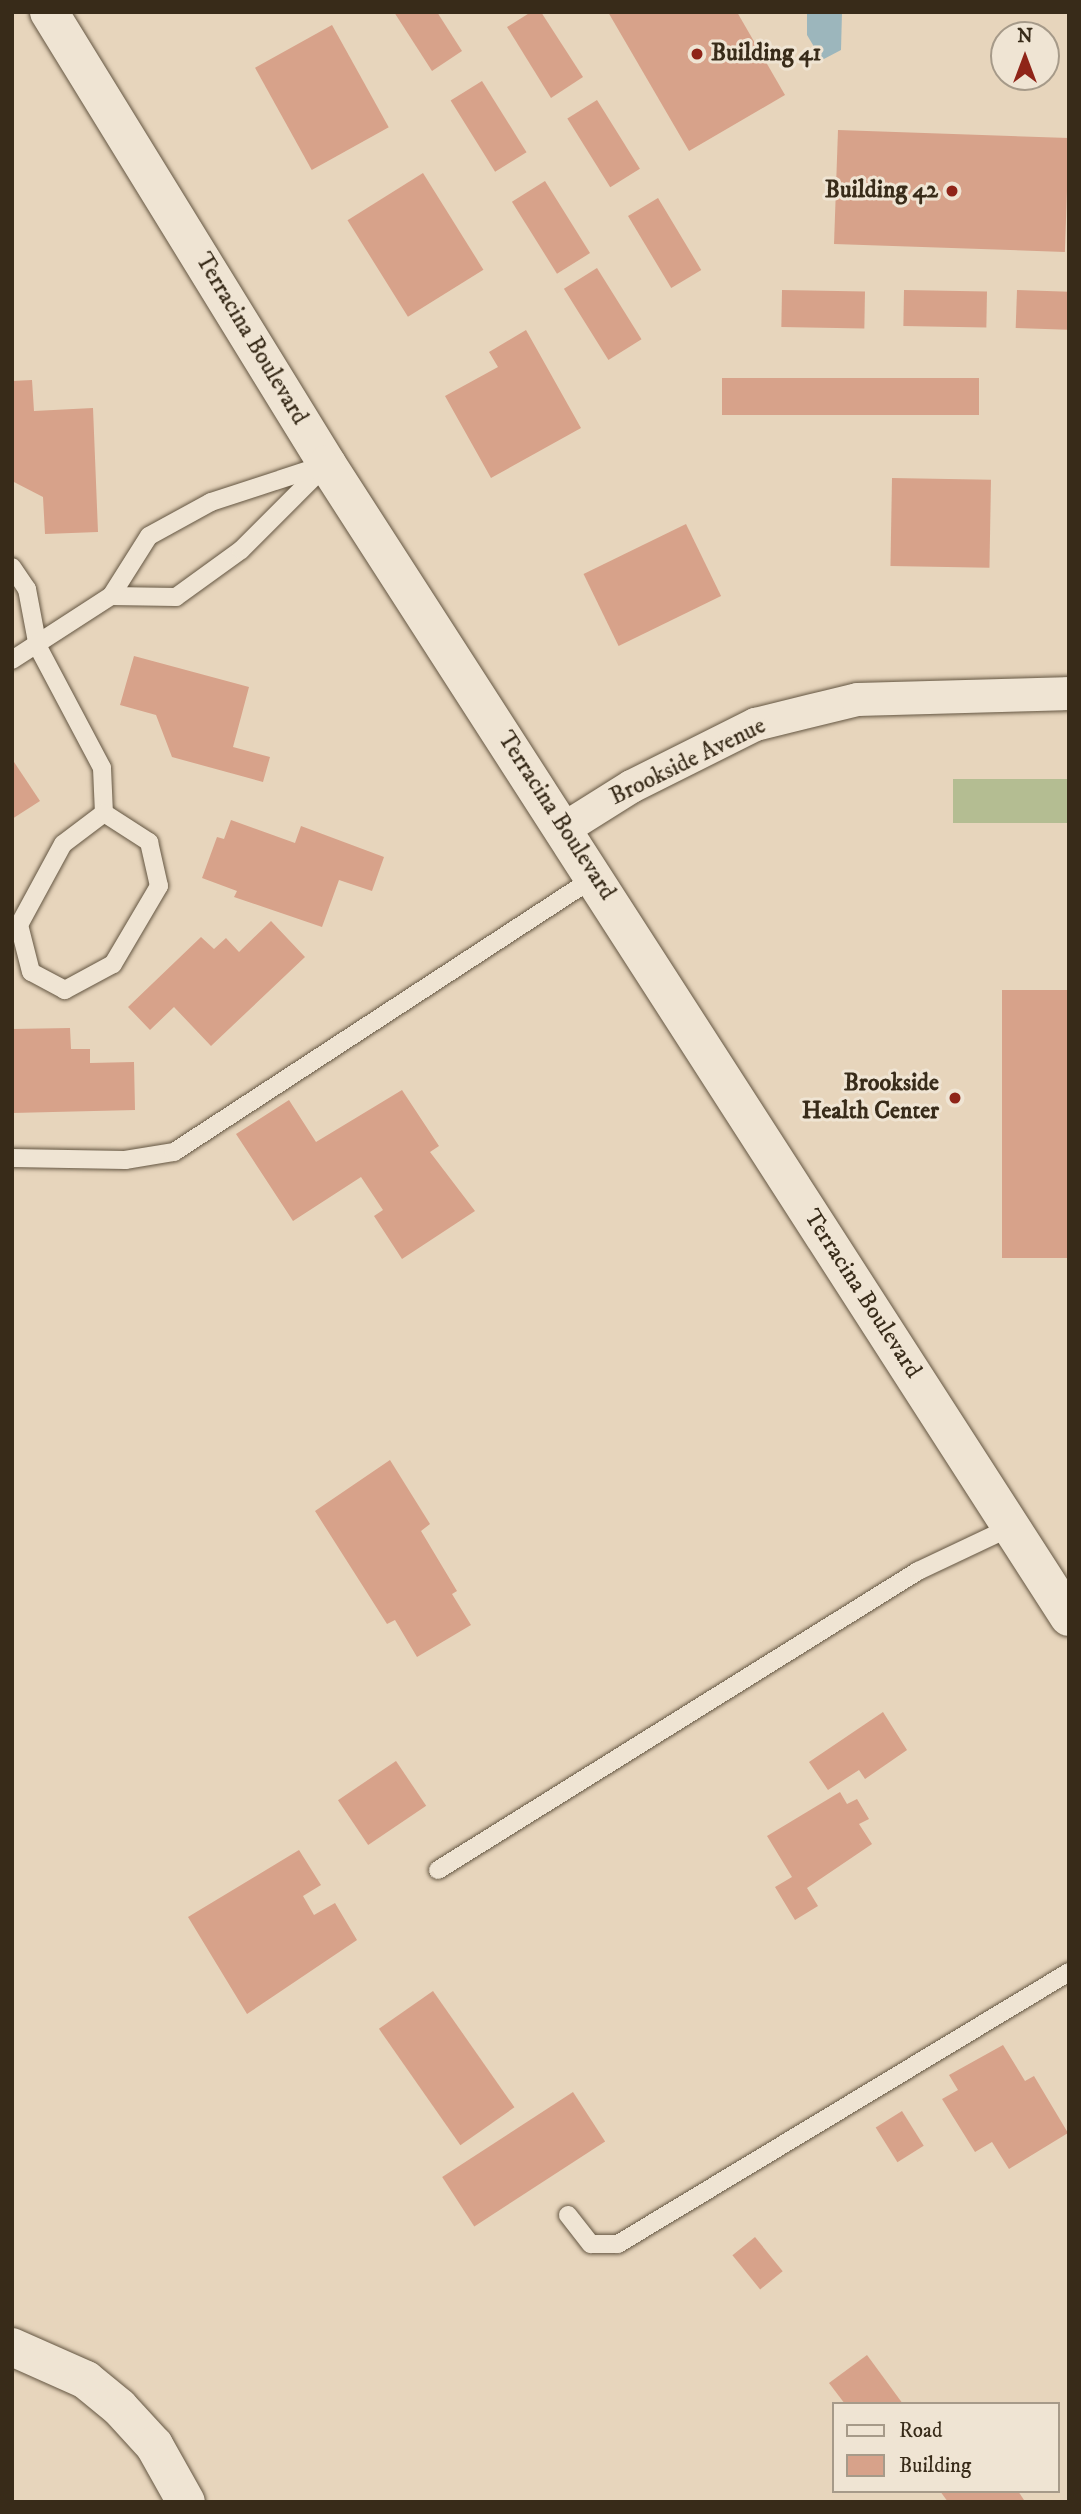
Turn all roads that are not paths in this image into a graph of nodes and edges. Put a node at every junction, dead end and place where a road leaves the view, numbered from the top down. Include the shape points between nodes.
1 (49, 12) edge
2 (327, 464) junction
3 (12, 567) edge
4 (111, 596) junction
5 (37, 647) junction
6 (12, 660) edge
7 (1069, 693) edge
8 (104, 813) junction
9 (564, 828) junction
10 (596, 877) junction
11 (12, 1158) edge
12 (1011, 1527) junction
13 (1069, 1617) edge
14 (438, 1870) dead end
15 (1069, 1972) edge
16 (568, 2215) dead end
17 (12, 2347) edge
18 (186, 2502) edge

1 - 2 main road, Terracina Boulevard
2 - 4 lane via 211,502 149,536
2 - 4 lane via 241,550 176,597
2 - 9 main road, Terracina Boulevard
3 - 5 lane via 27,589
4 - 5 lane
5 - 6 lane
5 - 8 lane via 102,768
7 - 9 street, Brookside Avenue via 857,699 755,724 631,786
8 - 8 lane via 63,844 19,925 31,972 65,990 113,964 159,886 149,842
9 - 10 main road, Terracina Boulevard
10 - 11 lane via 174,1152 125,1160
10 - 12 main road, Terracina Boulevard
12 - 13 main road, Terracina Boulevard
12 - 14 lane via 918,1571
15 - 16 lane via 618,2244 591,2244
17 - 18 main road via 86,2381 119,2407 154,2445

